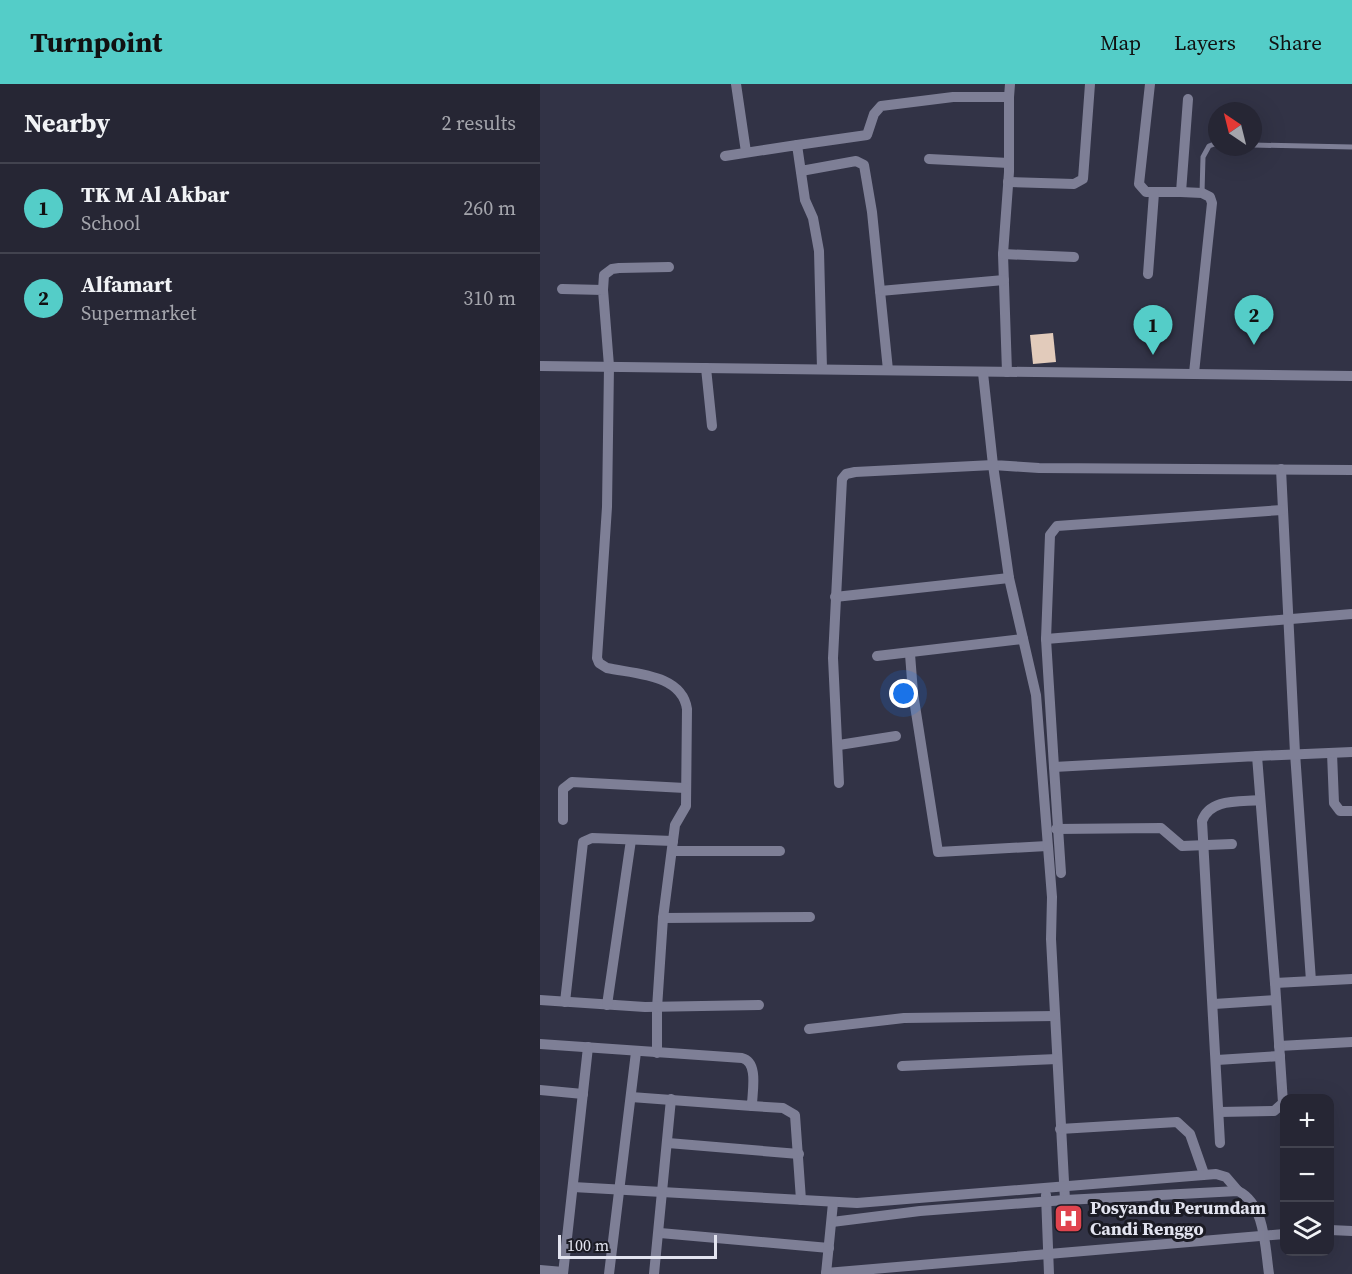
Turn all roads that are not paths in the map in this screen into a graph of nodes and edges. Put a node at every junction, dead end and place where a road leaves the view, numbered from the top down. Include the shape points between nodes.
1 (736, 84) edge
2 (1010, 84) edge
3 (1090, 84) edge
4 (1150, 84) edge
5 (1009, 97) junction
6 (1188, 99) dead end
7 (797, 145) junction
8 (1262, 145) edge
9 (1352, 147) edge
10 (1208, 148) edge
11 (747, 152) junction
12 (725, 156) dead end
13 (929, 159) dead end
14 (1008, 164) junction
15 (801, 171) junction
16 (1008, 182) junction
17 (1181, 192) junction
18 (1154, 193) junction
19 (1202, 193) junction
20 (1003, 254) junction
21 (1074, 257) dead end
22 (669, 267) dead end
23 (1148, 274) dead end
24 (1004, 280) junction
25 (562, 289) dead end
26 (603, 291) junction
27 (880, 291) junction
28 (540, 366) edge
29 (609, 366) junction
30 (706, 368) junction
31 (822, 369) junction
32 (888, 370) junction
33 (1007, 372) junction
34 (983, 373) junction
35 (1194, 373) junction
36 (1352, 376) edge
37 (712, 426) dead end
38 (993, 465) junction
39 (1281, 469) junction
40 (1352, 470) edge
41 (1282, 510) junction
42 (1009, 578) junction
43 (835, 597) junction
44 (1352, 614) edge
45 (1288, 617) junction
46 (1023, 639) junction
47 (1046, 639) junction
48 (910, 654) junction
49 (877, 656) dead end
50 (896, 736) dead end
51 (839, 745) junction
52 (1352, 752) edge
53 (1295, 753) junction
54 (1332, 753) junction
55 (1257, 756) junction
56 (1054, 767) junction
57 (839, 783) dead end
58 (685, 788) junction
59 (1260, 800) junction
60 (1352, 812) edge
61 (563, 820) dead end
62 (1056, 830) junction
63 (631, 840) junction
64 (1232, 844) dead end
65 (1202, 845) junction
66 (672, 846) junction
67 (1047, 846) junction
68 (780, 851) dead end
69 (1061, 873) dead end
70 (663, 918) junction
71 (810, 918) dead end
72 (1352, 979) edge
73 (1311, 981) junction
74 (1275, 983) junction
75 (540, 1000) edge
76 (1276, 1000) junction
77 (565, 1002) junction
78 (1214, 1004) junction
79 (607, 1005) junction
80 (657, 1005) junction
81 (759, 1005) dead end
82 (1055, 1016) junction
83 (809, 1029) dead end
84 (1352, 1041) edge
85 (540, 1044) edge
86 (588, 1047) junction
87 (1280, 1051) junction
88 (636, 1052) junction
89 (657, 1053) junction
90 (1057, 1059) junction
91 (1217, 1060) junction
92 (902, 1066) dead end
93 (540, 1090) edge
94 (583, 1094) junction
95 (631, 1097) junction
96 (671, 1100) junction
97 (752, 1106) junction
98 (1219, 1112) junction
99 (1060, 1129) junction
100 (668, 1143) junction
101 (1220, 1143) dead end
102 (799, 1154) junction
103 (1204, 1174) junction
104 (573, 1187) junction
105 (1065, 1187) junction
106 (1046, 1188) junction
107 (620, 1189) junction
108 (1238, 1191) junction
109 (664, 1192) junction
110 (999, 1192) junction
111 (976, 1194) junction
112 (920, 1199) junction
113 (801, 1200) junction
114 (1065, 1200) junction
115 (1047, 1201) junction
116 (885, 1202) junction
117 (833, 1203) junction
118 (857, 1203) junction
119 (1000, 1205) junction
120 (977, 1207) junction
121 (920, 1212) junction
122 (887, 1217) junction
123 (858, 1220) junction
124 (832, 1222) junction
125 (1334, 1230) edge
126 (1352, 1231) edge
127 (660, 1233) junction
128 (1280, 1234) edge
129 (1264, 1236) junction
130 (829, 1248) junction
131 (1048, 1253) junction
132 (540, 1270) edge
133 (563, 1273) edge
134 (826, 1273) edge
135 (846, 1273) edge
136 (609, 1274) edge
137 (654, 1274) edge
138 (1049, 1274) edge
139 (1269, 1274) edge

1 - 11 street
2 - 5 street
3 - 16 street via 1083,179 1074,184
4 - 18 street via 1139,184 1142,190
5 - 7 street via 953,97 881,106 867,135
5 - 14 street
6 - 17 street
7 - 11 street
7 - 15 street
8 - 9 lane
10 - 19 lane via 1203,157
11 - 12 street
13 - 14 street
14 - 16 street
15 - 27 street via 856,160 864,165
15 - 31 street via 819,251
16 - 20 street
17 - 18 street
17 - 19 street
18 - 23 street
19 - 35 street via 1212,203
20 - 21 street
20 - 24 street
22 - 26 street via 612,269 604,275
24 - 27 street
24 - 33 street
25 - 26 street
26 - 29 street
27 - 32 street
28 - 29 street
29 - 30 street
29 - 58 street via 607,507 597,657 607,668 671,683 686,701
30 - 31 street
30 - 37 street
31 - 32 street
32 - 34 street
33 - 34 street
33 - 35 street
34 - 38 street
35 - 36 street
38 - 39 street
38 - 42 street
38 - 43 street via 846,474 840,488
39 - 40 street
39 - 41 street
41 - 45 street
41 - 47 street via 1057,525 1050,535
42 - 43 street
42 - 46 street
43 - 51 street via 834,698
44 - 45 street
45 - 47 street
45 - 53 street
46 - 48 street
46 - 67 street via 1037,705
47 - 56 street
48 - 49 street
48 - 67 street via 938,852
50 - 51 street
51 - 57 street
52 - 54 street
53 - 54 street
53 - 55 street
53 - 73 street
54 - 60 street via 1334,803 1340,811
55 - 56 street
55 - 59 street
56 - 62 street
58 - 61 street via 572,782 563,789
58 - 66 street via 686,806 676,820
59 - 65 street via 1209,808 1202,821
59 - 74 street
62 - 65 street via 1161,828 1182,846
62 - 69 street
63 - 66 street
63 - 77 street via 592,837 582,845
63 - 79 street
64 - 65 street
65 - 78 street
66 - 68 street
66 - 70 street
67 - 82 street
70 - 71 street
70 - 80 street
72 - 73 street
73 - 74 street
74 - 76 street
75 - 77 street
76 - 78 street
76 - 87 street
77 - 79 street
78 - 91 street
79 - 80 street
80 - 81 street
80 - 89 street
82 - 83 street via 904,1018
82 - 90 street
84 - 87 street
85 - 86 street
86 - 88 street
86 - 94 street
87 - 91 street
87 - 98 street via 1281,1108
88 - 89 street
88 - 95 street
89 - 97 street via 746,1059 752,1066
90 - 92 street
90 - 99 street
91 - 98 street
93 - 94 street
94 - 104 street
95 - 96 street
95 - 107 street
96 - 97 street
96 - 100 street
97 - 102 street via 783,1108 795,1115
98 - 101 street
99 - 103 street via 1177,1122 1190,1134
99 - 105 street
100 - 102 street
100 - 109 street
102 - 113 street
103 - 105 street
103 - 108 street via 1226,1177
104 - 107 street
104 - 133 street
105 - 106 street
105 - 114 street
106 - 110 street
106 - 115 street
107 - 109 street
107 - 136 street
108 - 114 street
108 - 129 street via 1252,1201
109 - 113 street
109 - 127 street
110 - 111 street
110 - 119 street
111 - 112 street
111 - 120 street
112 - 116 street
112 - 121 street
113 - 117 street
114 - 115 street
115 - 119 street
115 - 131 street
116 - 118 street
116 - 122 street
117 - 118 street
117 - 124 street
118 - 123 street
119 - 120 street
120 - 121 street
121 - 122 street
122 - 123 street
123 - 124 street
124 - 130 street
125 - 126 street
127 - 130 street
127 - 137 street
128 - 129 street
129 - 131 street
129 - 139 street
130 - 134 street
131 - 135 street
131 - 138 street
132 - 133 street
134 - 135 street

